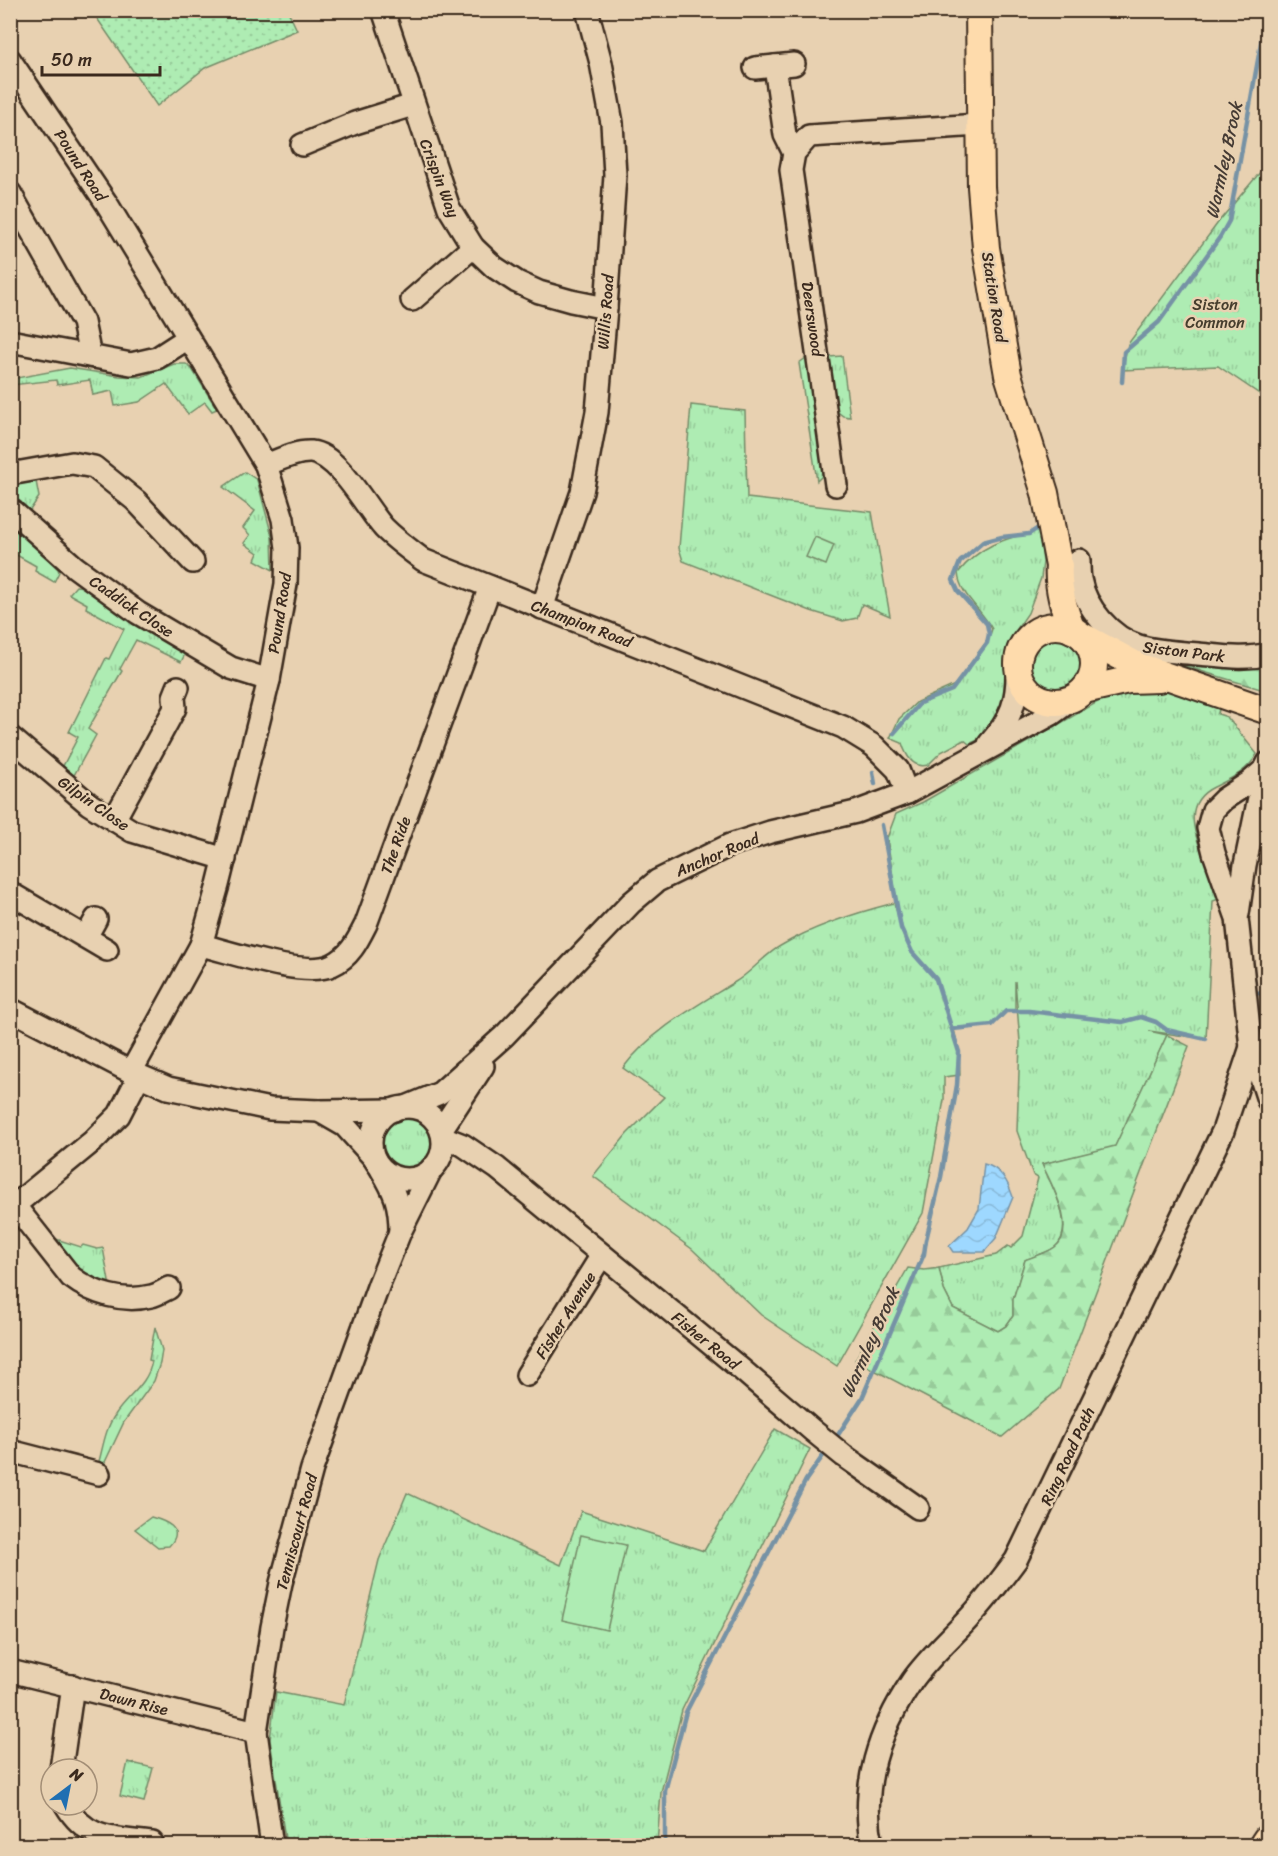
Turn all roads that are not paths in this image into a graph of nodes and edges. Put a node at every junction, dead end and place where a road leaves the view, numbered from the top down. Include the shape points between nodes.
1 (382, 10) edge
2 (586, 10) edge
3 (978, 10) edge
4 (10, 60) edge
5 (775, 66) dead end
6 (413, 105) junction
7 (980, 125) junction
8 (302, 144) dead end
9 (794, 153) junction
10 (10, 193) edge
11 (473, 247) junction
12 (412, 300) dead end
13 (606, 308) junction
14 (188, 338) junction
15 (10, 341) edge
16 (90, 356) junction
17 (266, 465) junction
18 (10, 474) edge
19 (836, 485) dead end
20 (10, 510) edge
21 (1079, 560) dead end
22 (193, 562) dead end
23 (1058, 576) junction
24 (490, 587) junction
25 (542, 608) junction
26 (1076, 632) junction
27 (1028, 637) junction
28 (1268, 654) edge
29 (1017, 666) junction
30 (268, 680) junction
31 (1183, 681) junction
32 (178, 687) dead end
33 (1079, 694) junction
34 (1268, 711) edge
35 (10, 737) edge
36 (980, 753) junction
37 (1266, 766) edge
38 (908, 793) junction
39 (114, 820) junction
40 (225, 859) junction
41 (10, 893) edge
42 (1237, 918) junction
43 (96, 919) dead end
44 (86, 938) junction
45 (201, 945) junction
46 (107, 950) dead end
47 (10, 1009) edge
48 (504, 1036) junction
49 (1251, 1047) junction
50 (135, 1074) junction
51 (1268, 1100) edge
52 (400, 1108) junction
53 (319, 1111) junction
54 (442, 1133) junction
55 (378, 1164) junction
56 (434, 1165) junction
57 (497, 1168) junction
58 (13, 1207) edge
59 (400, 1232) junction
60 (603, 1255) junction
61 (169, 1288) dead end
62 (527, 1375) dead end
63 (10, 1451) edge
64 (105, 1476) dead end
65 (918, 1509) dead end
66 (10, 1671) edge
67 (73, 1686) junction
68 (256, 1732) junction
69 (63, 1757) edge
70 (73, 1817) edge
71 (1268, 1840) edge
72 (152, 1843) dead end
73 (272, 1845) edge
74 (872, 1845) edge
75 (1264, 1845) edge

1 - 6 street, Crispin Way
2 - 13 street, Willis Road via 602,63 612,123 615,176
3 - 7 main road, Station Road
4 - 14 street, Pound Road via 94,183
5 - 9 street, Deerswood via 785,135
6 - 8 street
6 - 11 street, Crispin Way via 449,208
7 - 9 street via 809,136
7 - 23 main road, Station Road via 986,248 1008,375 1045,493
9 - 19 street, Deerswood via 791,170
10 - 16 street via 83,322
11 - 12 street
11 - 13 street, Crispin Way via 494,267 538,292
13 - 25 street, Willis Road via 597,412 582,492
14 - 16 street via 157,358 131,364
14 - 17 street, Pound Road
15 - 16 street
17 - 24 street, Champion Road via 311,452 323,456 402,544 423,560
17 - 30 street, Pound Road via 283,519 287,548 286,584
18 - 22 street via 72,463 94,467 136,501
20 - 30 street, Caddick Close via 75,567 138,613 231,668
21 - 28 street, Siston Park via 1087,601 1116,634 1137,646 1252,658
23 - 26 main road, Station Road via 1066,614
23 - 27 main road
24 - 25 street, Champion Road
24 - 45 street, The Ride via 356,945 331,966 297,969
25 - 38 street, Champion Road via 843,727 874,746 898,770
26 - 27 main road via 1055,626 1042,628
26 - 31 main road via 1137,666
26 - 33 main road via 1092,652 1094,667
27 - 29 main road
29 - 33 main road via 1024,687 1040,699 1053,702
29 - 36 street, Anchor Road via 1015,702 1009,717
30 - 40 street, Pound Road
31 - 33 main road via 1138,679
31 - 34 main road
32 - 39 street via 175,708
33 - 36 street, Anchor Road via 1052,714
35 - 39 street, Gilpin Close via 89,804
36 - 38 street, Anchor Road
37 - 42 street
37 - 42 street via 1213,810 1208,828
38 - 48 street, Anchor Road via 856,812 730,845 657,881 631,903
39 - 40 street, Gilpin Close via 132,831
40 - 45 street, Pound Road
41 - 44 street
42 - 49 street
43 - 44 street
44 - 46 street
45 - 50 street, Pound Road
47 - 50 street
48 - 52 street, Anchor Road via 440,1092
48 - 54 street, Anchor Road via 462,1095
49 - 51 street
49 - 74 street, Ring Road Path via 1223,1131 1016,1560 913,1680 894,1711 871,1774 867,1809
50 - 53 street via 168,1088 270,1108
50 - 58 street, Pound Road via 118,1115 93,1141
52 - 53 street
52 - 54 street via 427,1114
52 - 55 street via 385,1114 373,1130 371,1140
53 - 55 street, Tenniscourt Road via 345,1126
54 - 56 street via 441,1153
54 - 57 street, Fisher Road
55 - 56 street via 398,1178 407,1179 425,1174
55 - 59 street, Tenniscourt Road via 396,1193
56 - 57 street, Fisher Road via 456,1156
56 - 59 street, Tenniscourt Road
57 - 60 street, Fisher Road
58 - 61 street via 82,1286 122,1298 152,1296
59 - 68 street, Tenniscourt Road via 312,1469 272,1628
60 - 62 street, Fisher Avenue
60 - 65 street, Fisher Road via 844,1456
63 - 64 street
66 - 67 street, Dawn Rise
67 - 68 street, Dawn Rise
67 - 69 street
68 - 73 street, Tenniscourt Road
70 - 72 street via 87,1830 104,1837
71 - 75 highway

